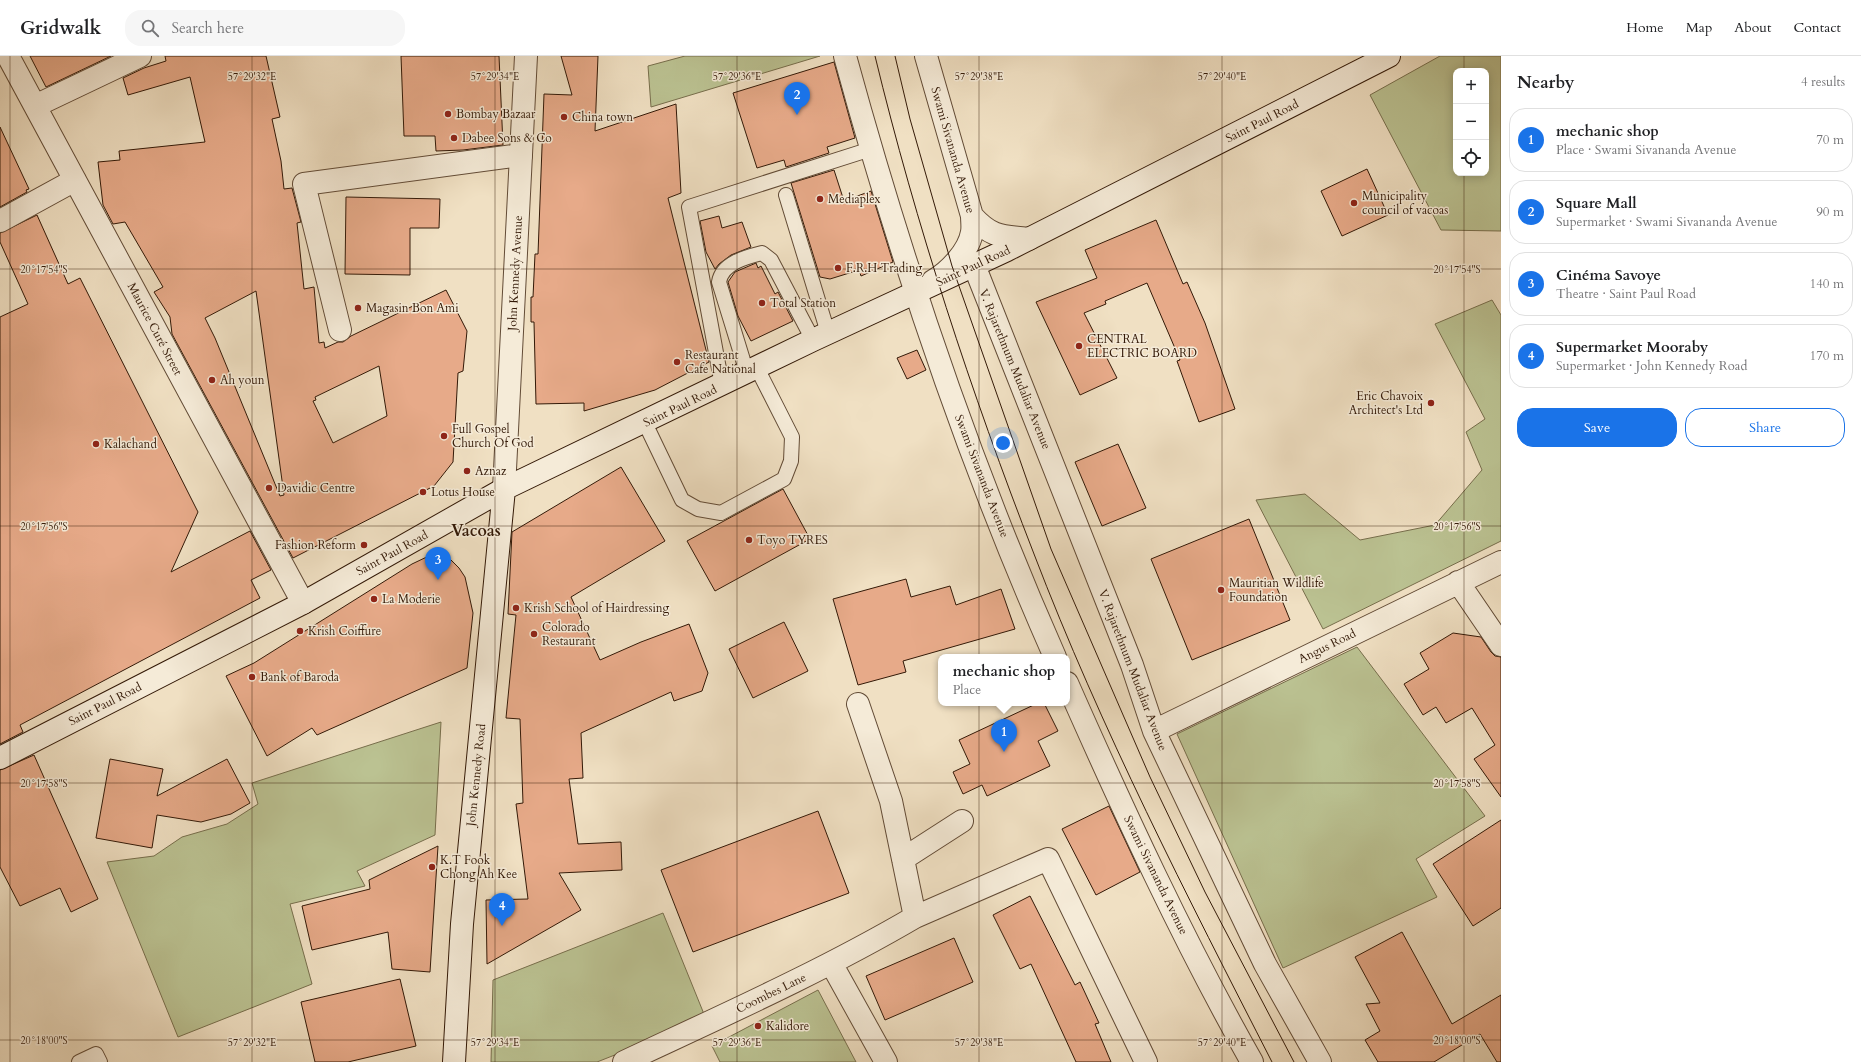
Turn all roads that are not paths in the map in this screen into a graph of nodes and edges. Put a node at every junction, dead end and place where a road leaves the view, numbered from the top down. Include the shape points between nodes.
1 (8, 56) edge
2 (140, 56) edge
3 (526, 56) edge
4 (845, 56) edge
5 (926, 56) edge
6 (1389, 56) edge
7 (35, 106) junction
8 (871, 149) junction
9 (521, 155) junction
10 (75, 180) junction
11 (786, 195) dead end
12 (972, 216) junction
13 (0, 221) edge
14 (1029, 239) junction
15 (974, 266) junction
16 (915, 292) junction
17 (340, 330) dead end
18 (821, 337) junction
19 (752, 371) junction
20 (722, 385) junction
21 (645, 423) junction
22 (504, 489) junction
23 (1501, 562) edge
24 (1458, 582) junction
25 (303, 603) junction
26 (1501, 645) edge
27 (1054, 654) edge
28 (1070, 690) edge
29 (858, 704) dead end
30 (1154, 731) junction
31 (0, 758) edge
32 (962, 822) dead end
33 (903, 859) junction
34 (915, 917) junction
35 (831, 964) junction
36 (79, 1062) edge
37 (100, 1062) edge
38 (454, 1062) edge
39 (624, 1062) edge
40 (886, 1062) edge
41 (1146, 1062) edge
42 (1252, 1062) edge
43 (1320, 1062) edge

1 - 7 street, Maurice Curé Street
2 - 7 street
3 - 9 street, John Kennedy Avenue
4 - 8 street, Swami Sivananda Avenue
5 - 12 street, Swami Sivananda Avenue
6 - 14 street, Saint Paul Road
7 - 10 street, Maurice Curé Street
8 - 16 street, Swami Sivananda Avenue
8 - 20 lane via 689,207
9 - 17 street via 304,184
9 - 22 street, John Kennedy Avenue
10 - 13 street
10 - 25 street, Maurice Curé Street
11 - 18 lane
12 - 14 street via 983,228 996,235
12 - 16 street, Swami Sivananda Avenue via 972,233 965,250 937,279
14 - 15 street, Saint Paul Road
15 - 16 street, Saint Paul Road
15 - 30 street, V. Rajarethnum Mudaliar Avenue via 1132,665
16 - 18 street, Saint Paul Road
16 - 27 street, Swami Sivananda Avenue via 984,483
18 - 19 street, Saint Paul Road
18 - 19 lane via 771,260 762,252 728,266 720,273 719,282
19 - 20 street, Saint Paul Road
19 - 21 lane via 792,437 791,461 784,479 721,513 698,509 682,500
20 - 21 street, Saint Paul Road
21 - 22 street, Saint Paul Road
22 - 25 street, Saint Paul Road
22 - 38 street, John Kennedy Road via 462,924
23 - 24 street, Angus Road
24 - 26 street
24 - 30 street, Angus Road
25 - 31 street, Saint Paul Road
28 - 42 street, Swami Sivananda Avenue via 1119,801 1220,1006
29 - 33 street via 891,801
30 - 43 street, V. Rajarethnum Mudaliar Avenue via 1265,964
32 - 33 street
33 - 34 street
34 - 35 street, Coombes Lane
34 - 41 street, Coombes Lane via 1048,859
35 - 39 street, Coombes Lane
35 - 40 street
36 - 37 lane via 96,1054

